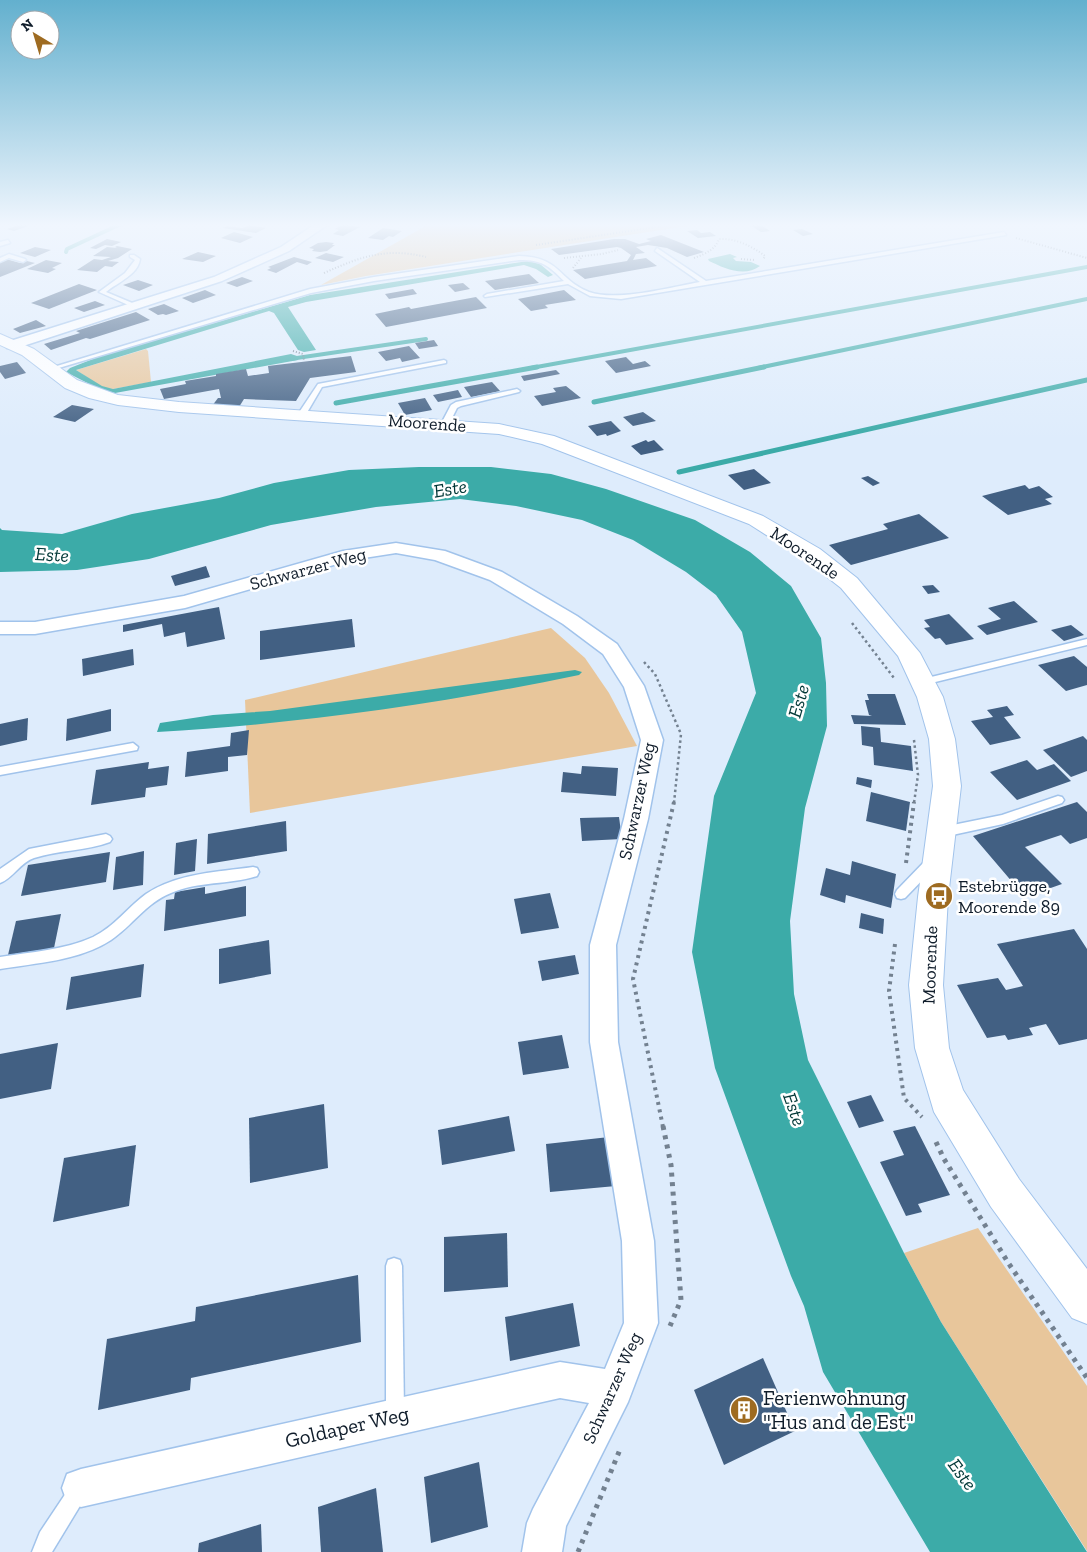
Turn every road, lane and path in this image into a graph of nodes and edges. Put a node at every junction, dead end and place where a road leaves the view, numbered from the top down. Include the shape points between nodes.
1 (110, 295) edge
2 (165, 295) edge
3 (295, 295) edge
4 (490, 295) edge
5 (594, 295) edge
6 (630, 295) edge
7 (487, 296) dead end
8 (135, 306) junction
9 (6, 342) edge
10 (293, 351) dead end
11 (304, 360) dead end
12 (444, 362) dead end
13 (50, 369) junction
14 (517, 391) dead end
15 (302, 414) junction
16 (445, 424) junction
17 (847, 616) dead end
18 (0, 628) edge
19 (1087, 642) edge
20 (643, 661) dead end
21 (923, 682) junction
22 (898, 684) dead end
23 (914, 740) dead end
24 (133, 747) dead end
25 (0, 771) edge
26 (1058, 800) dead end
27 (106, 839) dead end
28 (940, 844) junction
29 (253, 872) dead end
30 (904, 873) dead end
31 (0, 878) edge
32 (901, 894) dead end
33 (0, 963) edge
34 (394, 1266) dead end
35 (1087, 1303) edge
36 (670, 1327) dead end
37 (614, 1389) junction
38 (395, 1417) junction
39 (622, 1444) dead end
40 (81, 1488) joint
41 (42, 1552) edge
42 (542, 1552) edge
43 (578, 1552) edge

1 - 8 lane
2 - 8 street
3 - 13 lane
4 - 7 lane
5 - 6 lane
8 - 9 street
9 - 13 street, Moorende via 28,352
10 - 11 path via 303,354
12 - 15 lane via 320,385
13 - 15 street, Moorende via 81,389 118,400
14 - 16 lane via 459,404
15 - 16 street, Moorende
16 - 21 street, Moorende via 499,429 548,440 736,512 781,533 849,583 908,653
17 - 22 path
18 - 37 street, Schwarzer Weg via 35,628 185,602 349,556 396,548 439,555 496,576 570,620 610,649 634,686 652,740 636,819 603,945 604,1042 638,1241 641,1323
19 - 21 lane
20 - 36 path via 655,674 681,734 674,805 633,979 671,1165 681,1300
21 - 28 street, Moorende via 942,739 947,786
23 - 30 path via 918,775
24 - 25 lane
26 - 28 lane
27 - 31 lane via 29,854
28 - 32 lane
28 - 35 street, Moorende via 926,985 932,1048 946,1094 1004,1193
29 - 33 lane via 168,888 141,905 102,940 74,950
34 - 38 lane
37 - 38 street, Goldaper Weg via 560,1380
37 - 42 street, Schwarzer Weg via 547,1523
38 - 40 street, Goldaper Weg
39 - 43 path
40 - 41 lane

